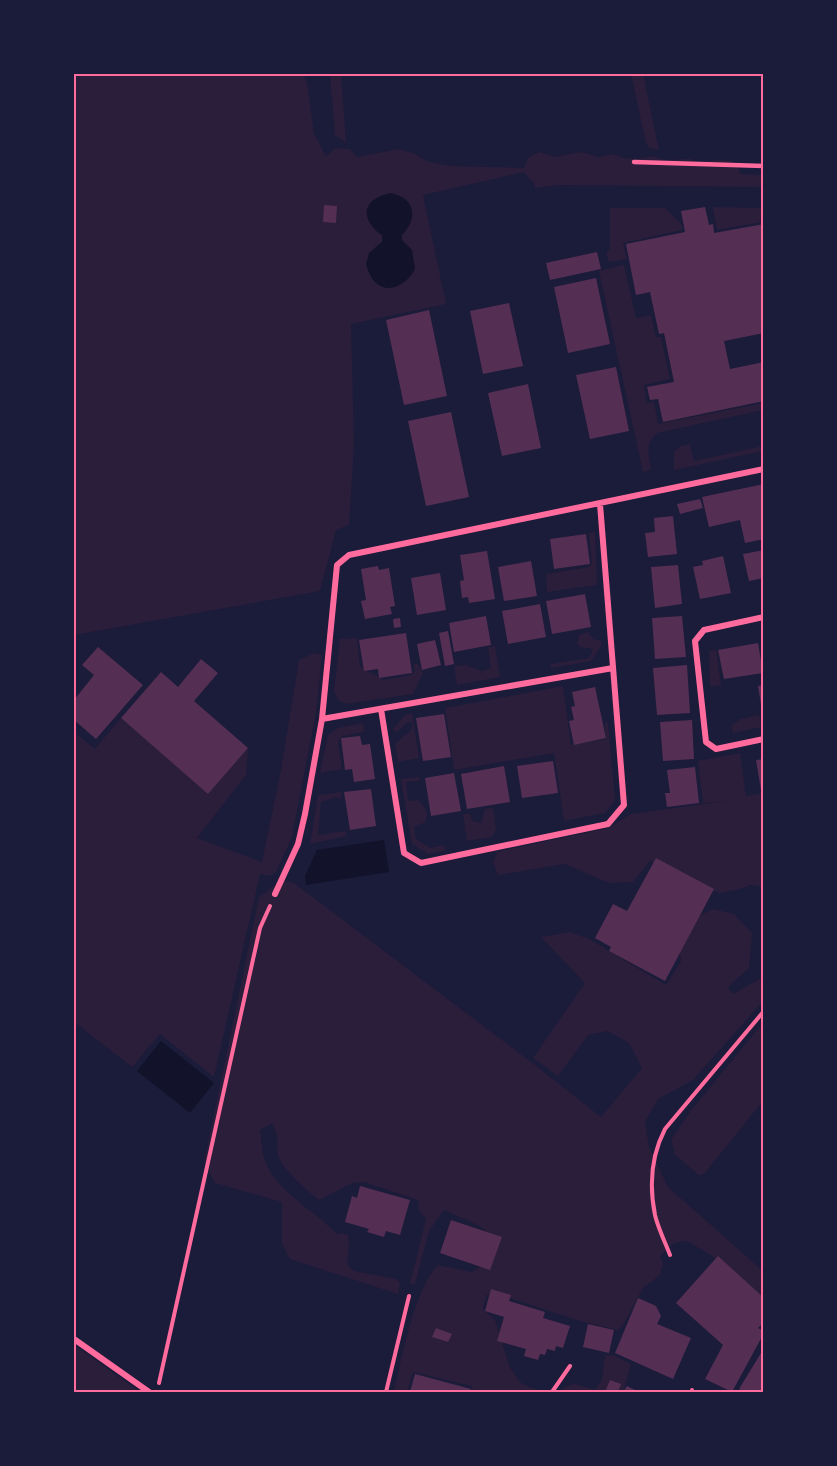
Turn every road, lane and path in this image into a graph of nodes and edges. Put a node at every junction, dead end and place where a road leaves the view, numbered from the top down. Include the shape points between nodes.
1 (634, 162) dead end
2 (764, 166) edge
3 (764, 469) edge
4 (600, 504) junction
5 (764, 617) edge
6 (614, 668) junction
7 (381, 710) junction
8 (322, 719) junction
9 (764, 739) edge
10 (274, 894) joint
11 (764, 1011) edge
12 (670, 1255) dead end
13 (409, 1296) dead end
14 (74, 1339) edge
15 (570, 1366) dead end
16 (149, 1392) edge
17 (157, 1392) edge
18 (386, 1392) edge
19 (552, 1392) edge

1 - 2 lane
3 - 4 street
4 - 6 street
4 - 8 street via 349,555 337,566
5 - 9 street via 704,630 695,641 706,742 716,749
6 - 7 street
6 - 7 street via 624,805 608,824 421,863 404,853
7 - 8 street
8 - 10 street via 298,844
10 - 17 path via 260,928
11 - 12 path via 664,1129 657,1144 651,1168 655,1215
13 - 18 path
14 - 16 street
15 - 19 path

